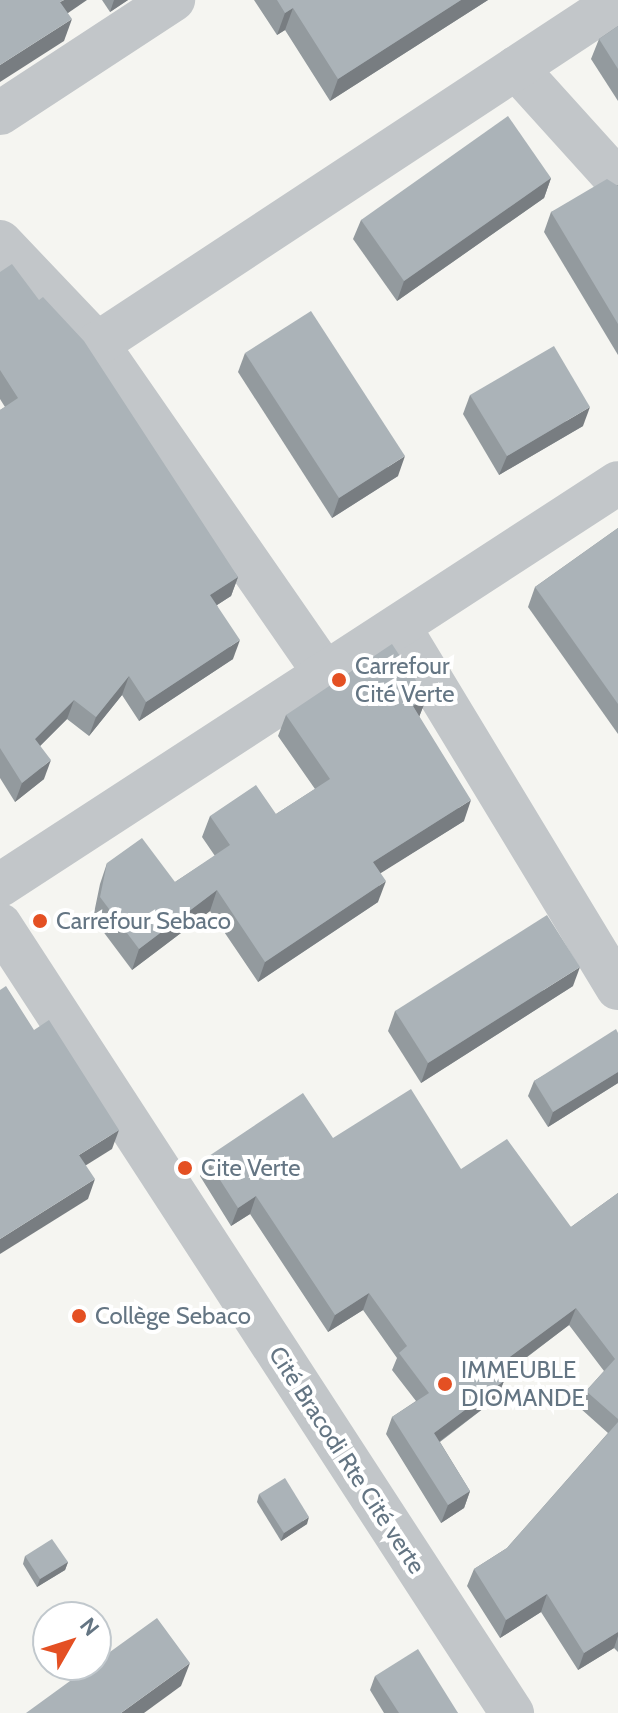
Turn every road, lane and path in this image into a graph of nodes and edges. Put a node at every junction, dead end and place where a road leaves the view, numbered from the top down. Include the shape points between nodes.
1 (173, 0) edge
2 (618, 1) edge
3 (516, 68) junction
4 (0, 113) edge
5 (618, 181) edge
6 (0, 242) edge
7 (97, 344) junction
8 (618, 483) edge
9 (399, 627) junction
10 (327, 676) junction
11 (0, 885) edge
12 (0, 925) edge
13 (618, 988) edge
14 (512, 1713) edge

1 - 4 street
2 - 3 street
3 - 5 street
3 - 7 street
6 - 7 street
7 - 10 street
8 - 9 street
9 - 10 street
9 - 13 street
10 - 11 street
12 - 14 street, Cité Bracodi Rte Cité verte

